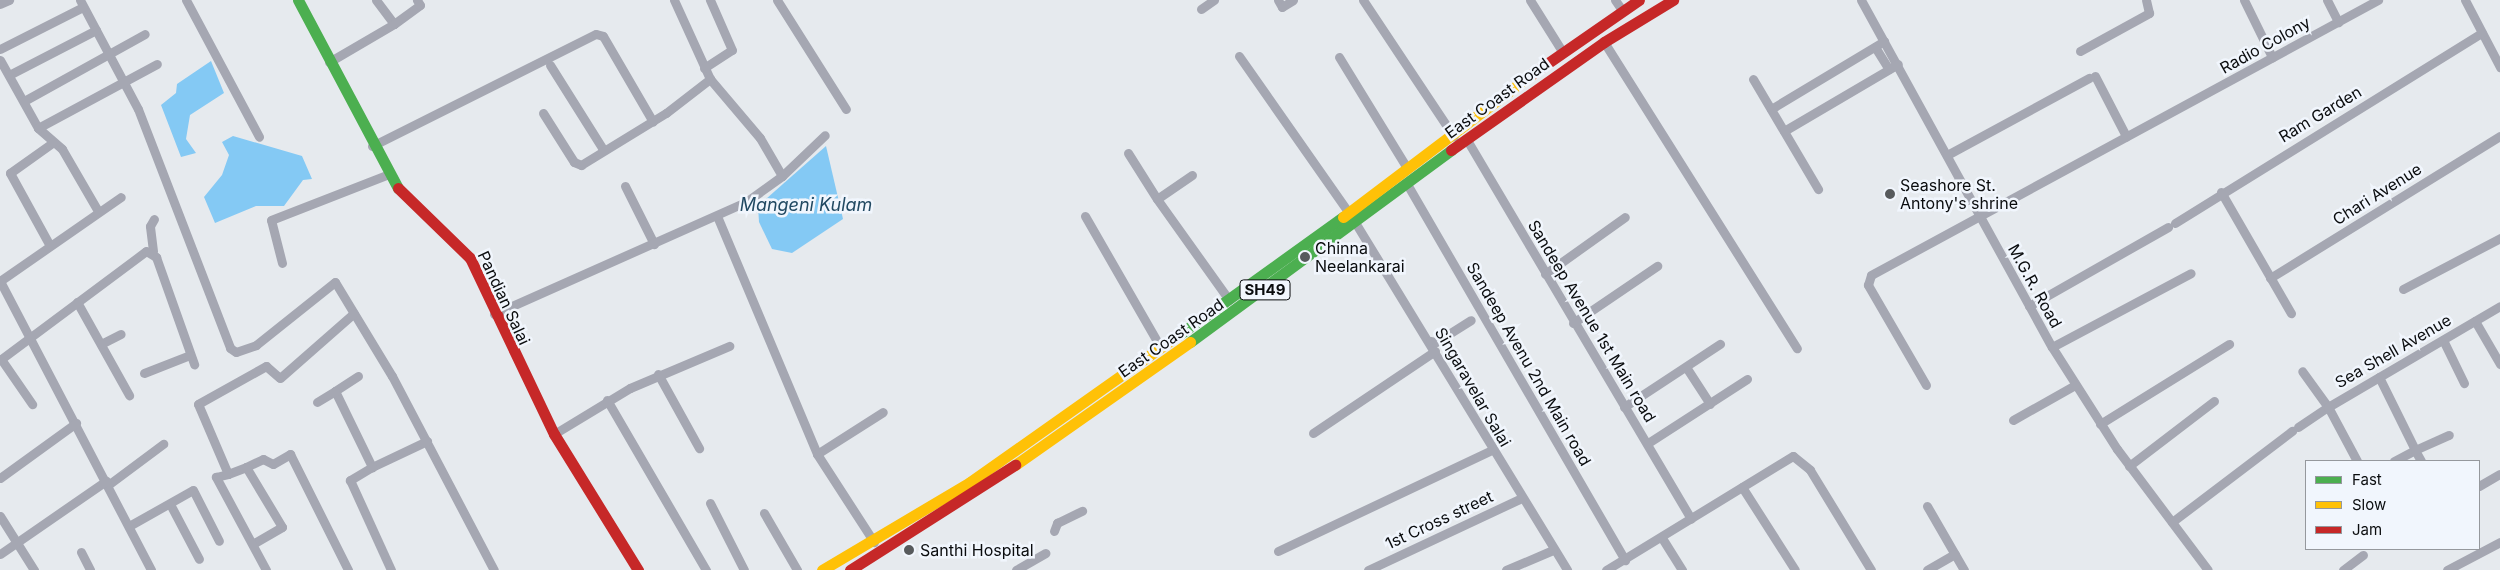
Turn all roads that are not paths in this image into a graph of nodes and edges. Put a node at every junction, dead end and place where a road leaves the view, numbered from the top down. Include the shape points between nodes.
1 (9, 0) edge
2 (186, 0) edge
3 (298, 0) edge
4 (376, 0) edge
5 (417, 0) edge
6 (674, 0) edge
7 (710, 0) edge
8 (777, 0) edge
9 (1214, 0) edge
10 (1278, 0) edge
11 (1293, 0) edge
12 (1363, 0) edge
13 (1530, 0) edge
14 (1616, 0) edge
15 (1639, 0) edge
16 (1673, 0) edge
17 (1861, 0) edge
18 (2146, 0) edge
19 (2244, 0) edge
20 (2327, 0) edge
21 (2378, 0) edge
22 (2464, 0) edge
23 (82, 3) edge
24 (0, 4) edge
25 (1201, 9) dead end
26 (1622, 10) junction
27 (2338, 22) junction
28 (394, 24) junction
29 (96, 30) junction
30 (2482, 33) junction
31 (145, 34) dead end
32 (1884, 41) junction
33 (1604, 42) junction
34 (1875, 47) junction
35 (0, 49) edge
36 (1562, 51) junction
37 (2080, 51) dead end
38 (108, 54) junction
39 (1238, 56) dead end
40 (1339, 57) dead end
41 (2272, 58) junction
42 (0, 60) edge
43 (330, 62) junction
44 (157, 64) dead end
45 (1898, 64) junction
46 (550, 65) dead end
47 (704, 68) junction
48 (2500, 68) edge
49 (1889, 70) junction
50 (9, 75) junction
51 (710, 79) junction
52 (1753, 80) dead end
53 (123, 82) junction
54 (24, 101) junction
55 (846, 109) dead end
56 (1771, 109) junction
57 (543, 113) dead end
58 (653, 122) junction
59 (38, 128) junction
60 (1784, 131) junction
61 (1452, 134) junction
62 (825, 135) dead end
63 (2126, 136) junction
64 (2500, 136) edge
65 (259, 137) dead end
66 (1463, 142) junction
67 (52, 143) junction
68 (372, 146) junction
69 (603, 149) junction
70 (1128, 154) dead end
71 (1947, 155) junction
72 (1407, 168) junction
73 (389, 174) junction
74 (1192, 175) dead end
75 (782, 176) junction
76 (1407, 184) junction
77 (625, 186) dead end
78 (1818, 189) dead end
79 (2222, 192) junction
80 (121, 197) dead end
81 (1157, 199) junction
82 (98, 211) junction
83 (717, 216) junction
84 (1085, 216) dead end
85 (1350, 216) junction
86 (1981, 216) junction
87 (1625, 217) dead end
88 (154, 219) dead end
89 (2500, 238) edge
90 (49, 244) junction
91 (654, 244) junction
92 (153, 252) junction
93 (282, 263) dead end
94 (1657, 266) dead end
95 (2191, 273) dead end
96 (1545, 274) junction
97 (2270, 278) junction
98 (0, 281) edge
99 (2403, 289) dead end
100 (1228, 300) junction
101 (77, 302) junction
102 (2029, 306) junction
103 (2500, 306) edge
104 (354, 313) junction
105 (2290, 313) dead end
106 (494, 314) junction
107 (1471, 320) dead end
108 (2475, 321) junction
109 (1574, 323) junction
110 (120, 334) dead end
111 (30, 336) junction
112 (2443, 340) junction
113 (1430, 341) junction
114 (101, 344) junction
115 (1720, 344) dead end
116 (2229, 344) dead end
117 (729, 346) dead end
118 (2052, 347) junction
119 (1161, 348) junction
120 (1797, 348) dead end
121 (1435, 351) junction
122 (1, 359) edge
123 (2500, 364) edge
124 (1686, 367) junction
125 (2302, 371) dead end
126 (144, 373) dead end
127 (658, 374) junction
128 (358, 376) dead end
129 (2378, 377) junction
130 (1747, 380) dead end
131 (2464, 383) dead end
132 (1926, 384) dead end
133 (2075, 386) junction
134 (335, 391) junction
135 (129, 395) dead end
136 (607, 400) junction
137 (2214, 401) dead end
138 (317, 402) dead end
139 (32, 404) dead end
140 (1710, 404) junction
141 (1624, 407) junction
142 (2328, 407) junction
143 (883, 412) dead end
144 (2013, 420) dead end
145 (76, 423) junction
146 (2100, 424) junction
147 (1313, 433) dead end
148 (554, 434) junction
149 (2449, 434) dead end
150 (427, 441) junction
151 (163, 444) dead end
152 (1648, 444) junction
153 (699, 448) dead end
154 (1492, 450) junction
155 (2415, 450) junction
156 (817, 454) junction
157 (2356, 460) edge
158 (2396, 460) edge
159 (2420, 460) edge
160 (2129, 466) junction
161 (246, 467) junction
162 (372, 467) junction
163 (228, 474) junction
164 (2500, 474) edge
165 (0, 478) edge
166 (107, 483) junction
167 (2480, 485) edge
168 (1742, 487) junction
169 (1522, 498) junction
170 (170, 504) junction
171 (710, 504) dead end
172 (1928, 506) dead end
173 (1082, 511) dead end
174 (764, 513) dead end
175 (0, 516) edge
176 (1691, 519) junction
177 (2172, 522) junction
178 (129, 526) junction
179 (1054, 531) dead end
180 (1662, 538) junction
181 (18, 540) junction
182 (219, 541) dead end
183 (874, 542) junction
184 (2500, 543) edge
185 (252, 544) junction
186 (1554, 550) junction
187 (1278, 551) dead end
188 (81, 552) dead end
189 (1045, 553) dead end
190 (0, 554) edge
191 (1955, 554) junction
192 (2363, 555) dead end
193 (198, 559) dead end
194 (1625, 560) junction
195 (34, 570) edge
196 (90, 570) edge
197 (151, 570) edge
198 (266, 570) edge
199 (348, 570) edge
200 (391, 570) edge
201 (494, 570) edge
202 (638, 570) edge
203 (706, 570) edge
204 (744, 570) edge
205 (797, 570) edge
206 (822, 570) edge
207 (850, 570) edge
208 (1016, 570) edge
209 (1368, 570) edge
210 (1506, 570) edge
211 (1567, 570) edge
212 (1606, 570) edge
213 (1682, 570) edge
214 (1795, 570) edge
215 (1870, 570) edge
216 (1927, 570) edge
217 (1964, 570) edge
218 (2208, 570) edge
219 (2344, 570) edge
220 (2447, 570) edge

1 - 24 street
2 - 65 street
3 - 43 main road, Pandian Salai
4 - 28 street
5 - 28 street via 420,5
6 - 47 street
7 - 47 street via 732,50
8 - 55 street
9 - 25 street
10 - 11 street via 1282,6
12 - 61 street, Sandeep Avenue 1st Main road
13 - 36 street
14 - 26 street
15 - 26 main road, East Coast Road / SH49
16 - 33 main road, East Coast Road / SH49
17 - 32 street, M.G.R. Road
18 - 37 street via 2149,13
19 - 41 street
20 - 27 street
21 - 27 street, Radio Colony
22 - 30 street
23 - 29 street
23 - 35 street
26 - 36 main road, East Coast Road / SH49
27 - 41 street, Radio Colony
28 - 43 street
29 - 38 street
29 - 50 street
30 - 48 street
30 - 79 street, Ram Garden
31 - 38 street
32 - 34 street
32 - 45 street, M.G.R. Road
33 - 66 main road, East Coast Road / SH49
33 - 120 street
34 - 49 street
34 - 56 street
36 - 61 main road, East Coast Road / SH49
38 - 53 street
38 - 54 street
39 - 85 street, Singaravelar Salai
40 - 72 street
41 - 63 street, Radio Colony
42 - 50 street
43 - 68 main road, Pandian Salai
44 - 53 street
45 - 49 street
45 - 71 street, M.G.R. Road
46 - 69 street
47 - 51 street
49 - 60 street
50 - 54 street
51 - 58 street
51 - 75 street via 760,138
52 - 56 street
53 - 59 street
53 - 104 street via 187,227 232,350 251,348 280,330 332,282
54 - 59 street
56 - 60 street
57 - 69 street via 577,165
58 - 68 street via 604,36 596,34 582,37 478,96
58 - 69 street
59 - 67 street
60 - 78 street
61 - 66 street, Sandeep Avenue 1st Main road
61 - 72 main road, East Coast Road / SH49
62 - 75 street
63 - 71 street via 2092,77
63 - 86 street, Radio Colony
64 - 97 street, Chari Avenue
66 - 76 main road, East Coast Road / SH49
66 - 96 street, Sandeep Avenue 1st Main road
67 - 82 street via 62,149
67 - 90 street via 10,173
68 - 73 main road, Pandian Salai
70 - 81 street
71 - 86 street, M.G.R. Road
72 - 85 main road, East Coast Road / SH49
73 - 93 street via 274,218 270,224
73 - 106 main road, Pandian Salai via 404,196 470,258
74 - 81 street
75 - 83 street
76 - 85 main road, East Coast Road / SH49
76 - 194 street, Sandeep Avenu 2nd Main road
77 - 91 street
79 - 97 street
79 - 102 street, Ram Garden
80 - 82 street
81 - 100 street
82 - 90 street
83 - 91 street
83 - 156 street
84 - 119 street
85 - 100 main road, East Coast Road / SH49
85 - 113 street, Singaravelar Salai
85 - 207 main road, East Coast Road / SH49 via 1317,252 1041,449
86 - 102 street, M.G.R. Road
86 - 132 street, Radio Colony via 1868,278
87 - 96 street
88 - 92 street via 150,226
89 - 99 street
90 - 98 street
91 - 106 street
92 - 101 street via 146,250
92 - 126 street via 192,360
94 - 109 street
95 - 118 street
96 - 109 street, Sandeep Avenue 1st Main road
97 - 105 street
98 - 111 street
100 - 119 main road, East Coast Road / SH49
101 - 111 street
101 - 114 street
102 - 118 street, M.G.R. Road
103 - 108 street, Sea Shell Avenue
104 - 150 street
104 - 163 street via 280,378 266,366 198,404
106 - 148 main road, Pandian Salai
107 - 113 street via 1436,342
108 - 112 street, Sea Shell Avenue
108 - 123 street
109 - 141 street, Sandeep Avenue 1st Main road
110 - 114 street
111 - 122 street
111 - 145 street
112 - 129 street, Sea Shell Avenue
112 - 131 street
113 - 121 street, Singaravelar Salai
114 - 135 street
115 - 124 street
116 - 146 street
117 - 127 street
118 - 133 street, M.G.R. Road
119 - 183 main road, East Coast Road / SH49 via 970,482
121 - 147 street
121 - 154 street, Singaravelar Salai
122 - 139 street
124 - 140 street
124 - 141 street
125 - 142 street
127 - 136 street
127 - 153 street
128 - 134 street
129 - 142 street, Sea Shell Avenue
129 - 155 street
130 - 140 street
133 - 144 street
133 - 146 street, M.G.R. Road
134 - 138 street
134 - 162 street
136 - 148 street
136 - 203 street
137 - 160 street
140 - 152 street
141 - 152 street, Sandeep Avenue 1st Main road
142 - 157 street, Sea Shell Avenue
142 - 177 street
143 - 156 street
145 - 165 street
145 - 166 street
146 - 160 street, M.G.R. Road
148 - 202 main road, Pandian Salai
149 - 155 street
150 - 162 street
150 - 201 street
151 - 166 street
152 - 176 street, Sandeep Avenue 1st Main road
154 - 169 street, Singaravelar Salai
154 - 187 street
155 - 158 street
155 - 159 street
156 - 183 street
160 - 177 street, M.G.R. Road
161 - 163 street
161 - 185 street via 282,528
161 - 199 street via 263,459 273,464 290,454
162 - 200 street via 350,480
163 - 185 street via 216,477
164 - 167 street
166 - 178 street
166 - 181 street
168 - 176 street
168 - 214 street
168 - 215 street via 1782,459 1799,458
169 - 186 street, Singaravelar Salai
169 - 209 street, 1st Cross street
170 - 178 street
170 - 182 street via 193,490
170 - 193 street
171 - 204 street
172 - 191 street
173 - 179 street via 1057,523
174 - 205 street
175 - 181 street
176 - 180 street
177 - 218 street, M.G.R. Road
178 - 197 street
180 - 194 street
180 - 213 street
181 - 190 street
181 - 195 street
183 - 206 main road, East Coast Road / SH49
184 - 220 street
185 - 198 street
186 - 210 street
186 - 211 street, Singaravelar Salai
188 - 196 street
189 - 208 street
191 - 216 street
191 - 217 street
192 - 219 street
194 - 212 street

